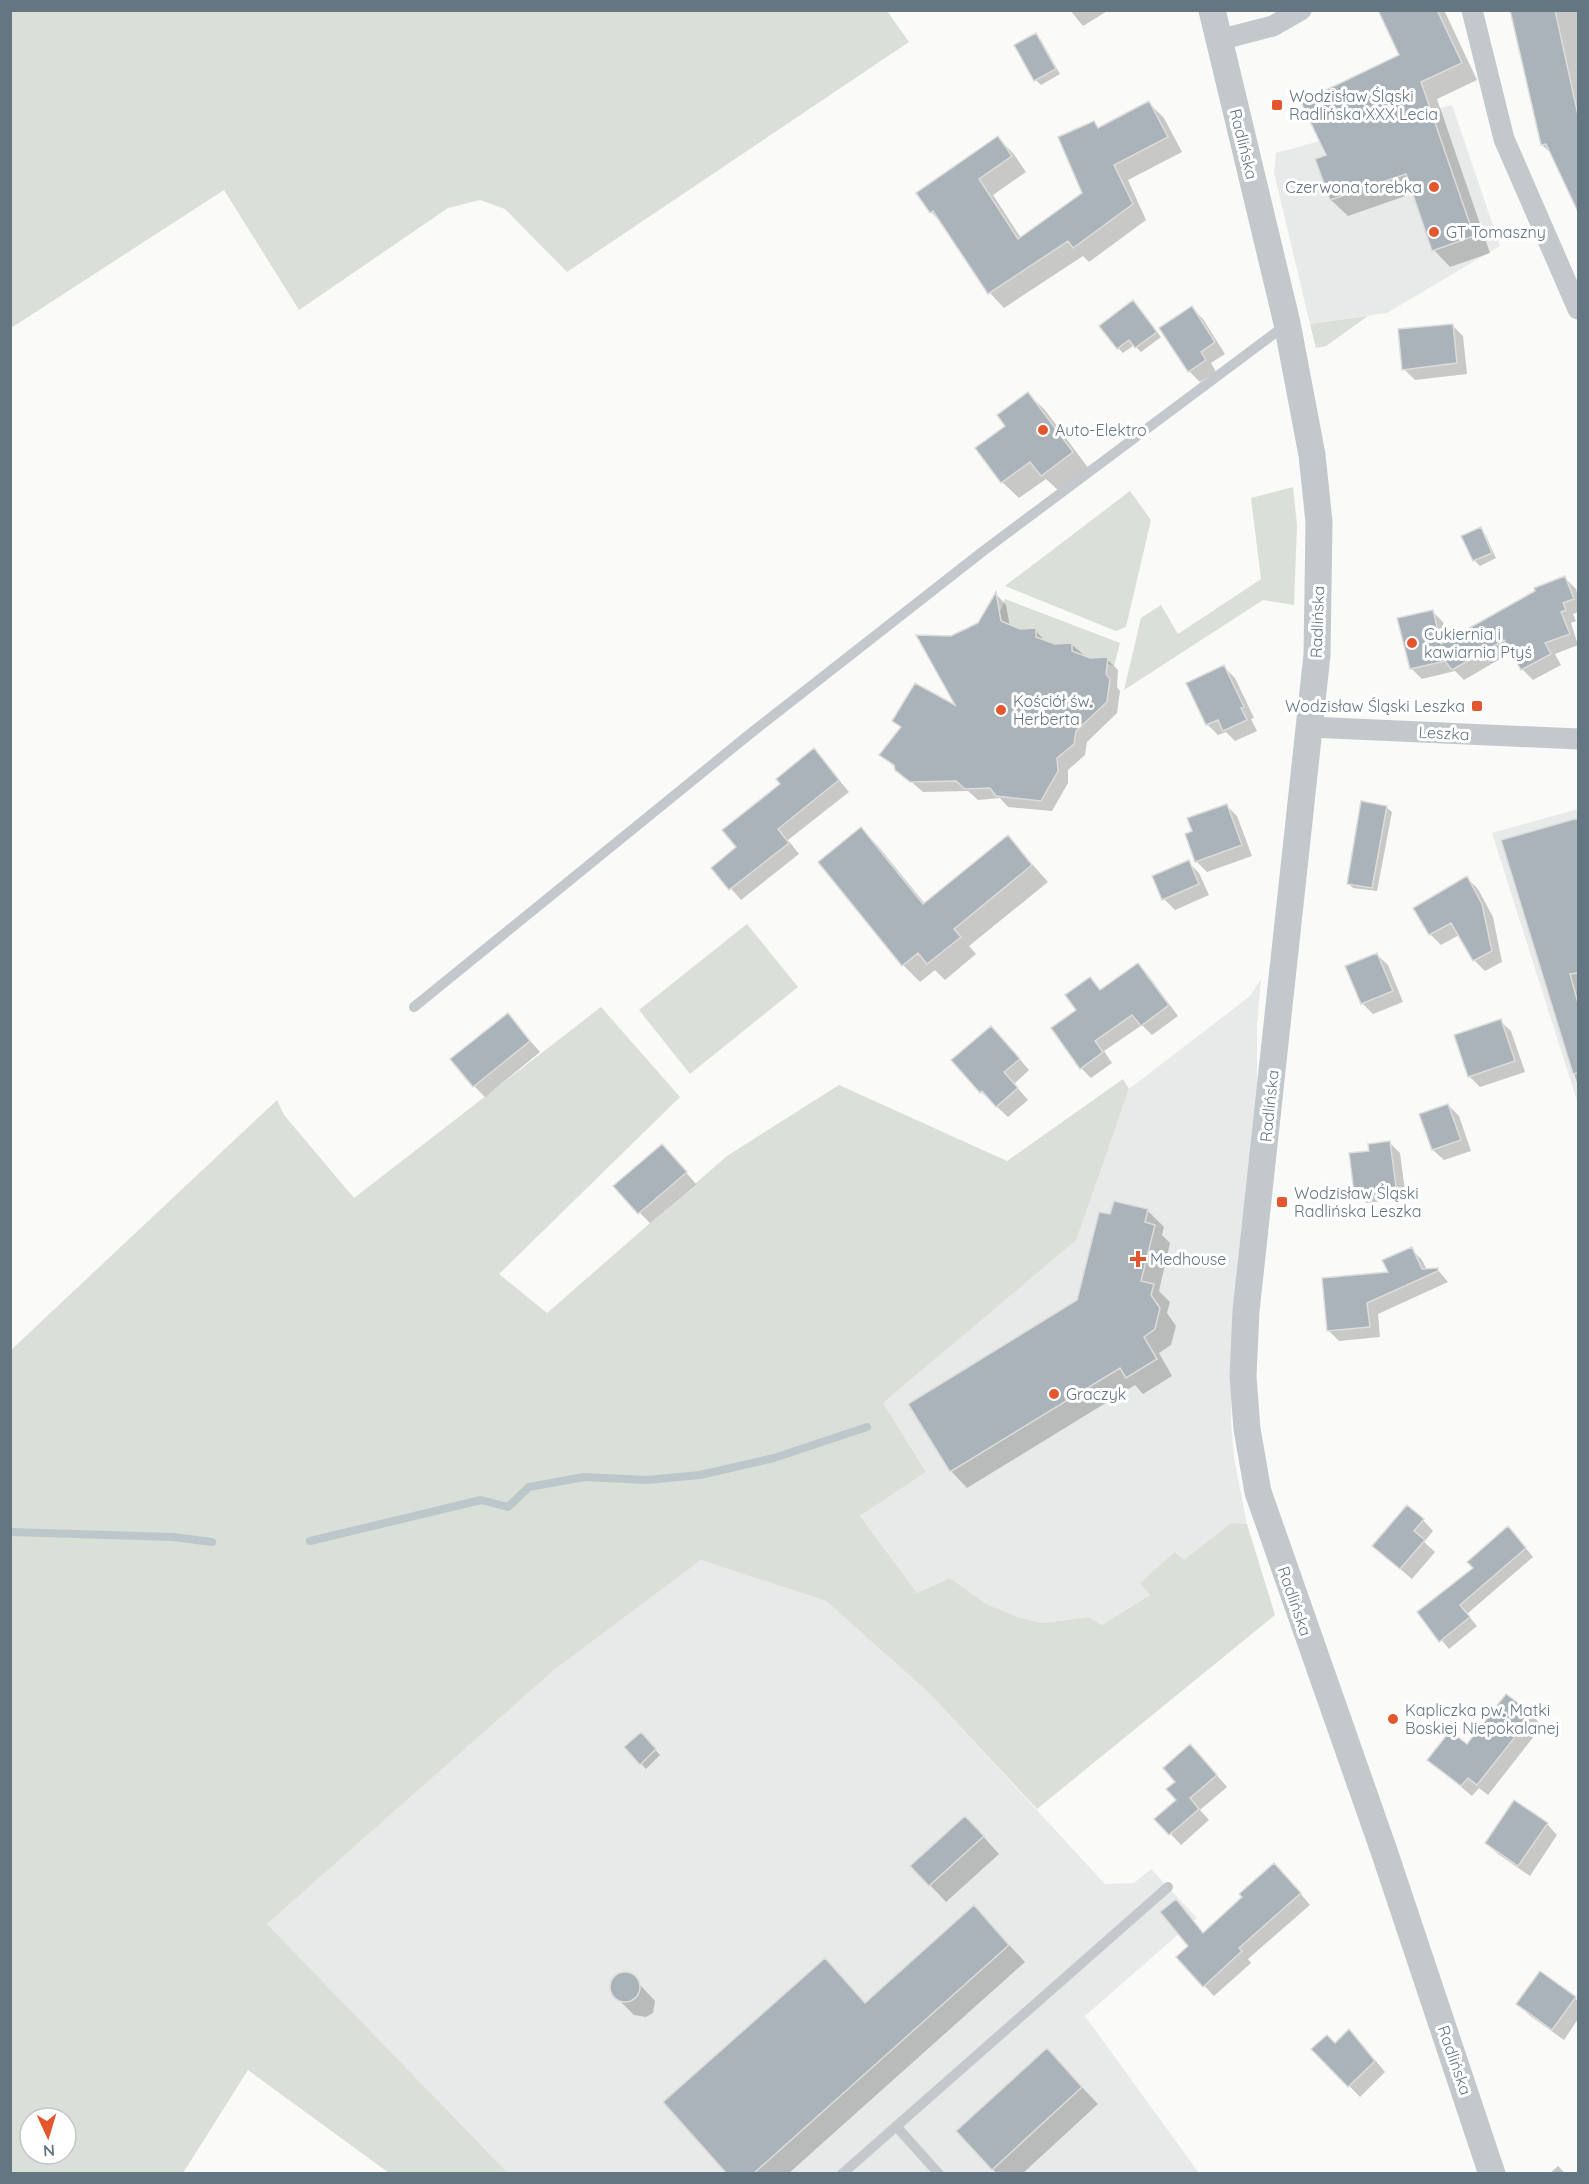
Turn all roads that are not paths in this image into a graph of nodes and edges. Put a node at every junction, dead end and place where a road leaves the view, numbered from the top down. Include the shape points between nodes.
1 (1212, 10) edge
2 (1301, 10) edge
3 (1472, 10) edge
4 (1219, 40) junction
5 (1578, 309) edge
6 (1287, 323) junction
7 (1310, 727) junction
8 (1578, 739) edge
9 (414, 1006) dead end
10 (1168, 1887) dead end
11 (896, 2126) junction
12 (842, 2174) edge
13 (939, 2174) edge
14 (1492, 2174) edge

1 - 4 street, Radlińska
2 - 4 street via 1273,26
3 - 5 street via 1504,139
4 - 6 street, Radlińska
6 - 7 street, Radlińska via 1312,455 1319,522 1318,629
6 - 9 lane via 982,552 776,713
7 - 8 street, Leszka
7 - 14 street, Radlińska via 1246,1311 1243,1376 1247,1429 1257,1491
10 - 11 lane
11 - 12 lane
11 - 13 lane

